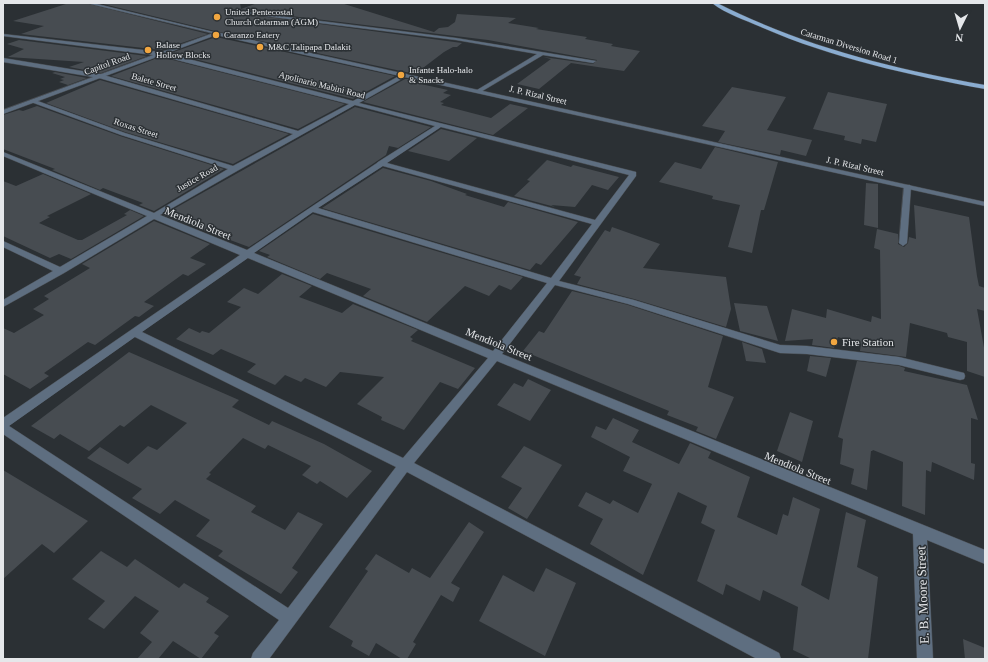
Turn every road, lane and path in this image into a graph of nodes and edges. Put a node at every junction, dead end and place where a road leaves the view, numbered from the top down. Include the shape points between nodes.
1 (88, 3) edge
2 (714, 3) edge
3 (233, 11) dead end
4 (216, 33) junction
5 (3, 35) edge
6 (542, 53) junction
7 (161, 54) junction
8 (3, 60) edge
9 (593, 61) dead end
10 (405, 75) junction
11 (100, 76) junction
12 (985, 87) edge
13 (479, 91) junction
14 (33, 101) junction
15 (356, 102) junction
16 (3, 112) edge
17 (439, 126) junction
18 (298, 132) junction
19 (3, 154) edge
20 (380, 163) junction
21 (234, 169) junction
22 (907, 187) junction
23 (985, 204) edge
24 (312, 209) junction
25 (151, 216) junction
26 (596, 223) junction
27 (903, 243) dead end
28 (3, 244) edge
29 (245, 255) junction
30 (61, 271) junction
31 (553, 282) junction
32 (3, 304) edge
33 (135, 334) junction
34 (496, 356) junction
35 (960, 376) dead end
36 (3, 424) edge
37 (3, 428) edge
38 (405, 465) junction
39 (920, 531) junction
40 (985, 557) edge
41 (290, 618) junction
42 (259, 659) edge
43 (773, 659) edge
44 (925, 659) edge

1 - 4 street, J. P. Rizal Street
2 - 12 main road, Catarman Diversion Road 1 via 760,26 830,50 904,71
3 - 6 street via 456,39
4 - 7 street, Capitol Road
4 - 10 street, J. P. Rizal Street
5 - 7 street, Apolinario Mabini Road
6 - 9 street
6 - 13 street
7 - 11 street, Capitol Road
7 - 15 street, Apolinario Mabini Road
8 - 11 street, Balete Street
10 - 13 street, J. P. Rizal Street
10 - 15 street, Justice Road
11 - 14 street, Capitol Road
11 - 18 street, Balete Street
13 - 22 street, J. P. Rizal Street
14 - 16 street, Capitol Road
14 - 21 street, Roxas Street via 123,134
15 - 17 street, Apolinario Mabini Road
15 - 18 street, Justice Road
17 - 20 street
17 - 26 street, Apolinario Mabini Road via 633,174
18 - 21 street, Justice Road
19 - 25 street, Mendiola Street
20 - 24 street
20 - 26 street
21 - 25 street, Justice Road
22 - 23 street, J. P. Rizal Street
22 - 27 street
24 - 29 street
24 - 31 street
25 - 29 street, Mendiola Street
25 - 30 street, Justice Road
26 - 31 street
28 - 30 street
29 - 33 street
29 - 34 street, Mendiola Street
30 - 32 street, Justice Road
31 - 34 street
31 - 35 street via 631,302 780,349 899,361
33 - 36 street
33 - 38 street
34 - 38 street
34 - 39 street, Mendiola Street
37 - 41 street
38 - 41 street
38 - 43 street
39 - 40 street, Mendiola Street
39 - 44 street, E. B. Moore Street
41 - 42 street

